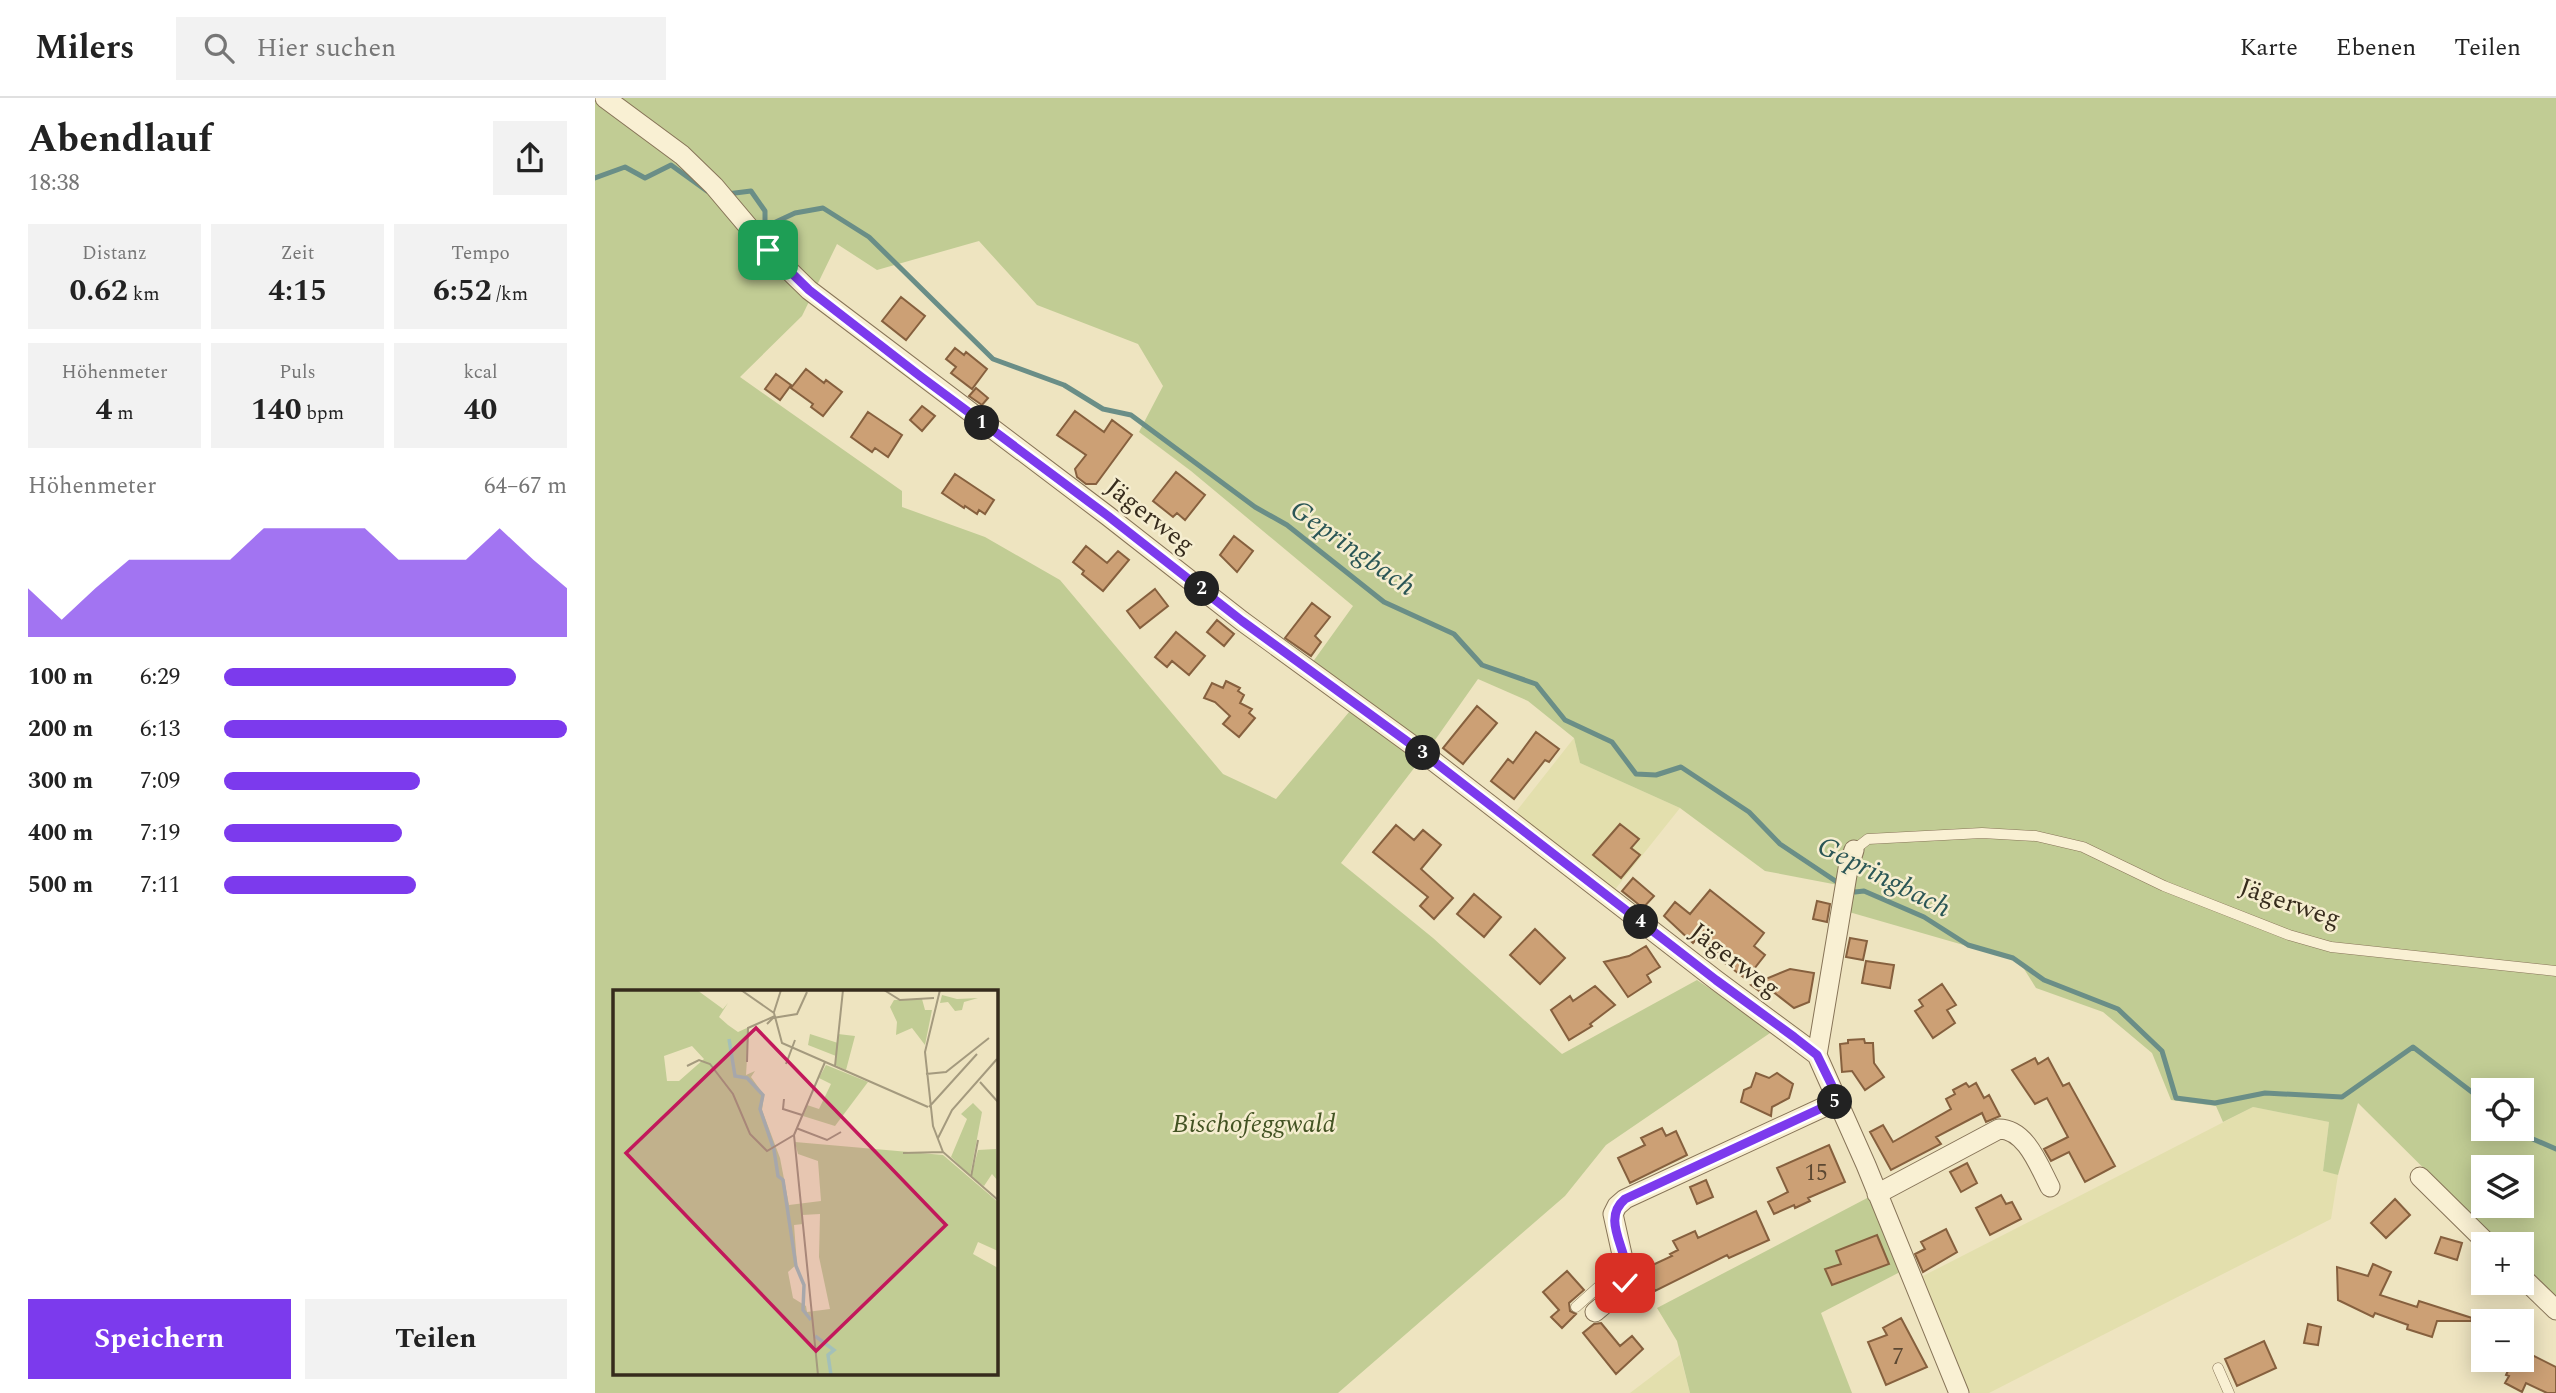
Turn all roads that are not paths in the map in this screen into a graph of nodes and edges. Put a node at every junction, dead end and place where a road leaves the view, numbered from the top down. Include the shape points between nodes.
1 (605, 98) edge
2 (1854, 850) joint
3 (2556, 971) edge
4 (1817, 1055) junction
5 (1839, 1100) junction
6 (2420, 1177) dead end
7 (2050, 1187) dead end
8 (1877, 1194) junction
9 (2477, 1232) edge
10 (2534, 1289) edge
11 (1586, 1310) dead end
12 (2556, 1310) edge
13 (2218, 1368) dead end
14 (1959, 1393) edge
15 (2229, 1393) edge

1 - 4 street, Jägerweg via 682,155 809,290
2 - 3 lane, Jägerweg via 1868,839 1982,833 2036,836 2083,847 2164,886 2331,947
2 - 4 street, Jägerweg
4 - 5 street, Jägerweg
5 - 8 street, Jägerweg
5 - 11 street via 1625,1199 1613,1214 1625,1283 1620,1291
6 - 9 street
7 - 8 street via 2019,1135 1999,1129
8 - 14 street, Jägerweg
10 - 12 street
13 - 15 lane

